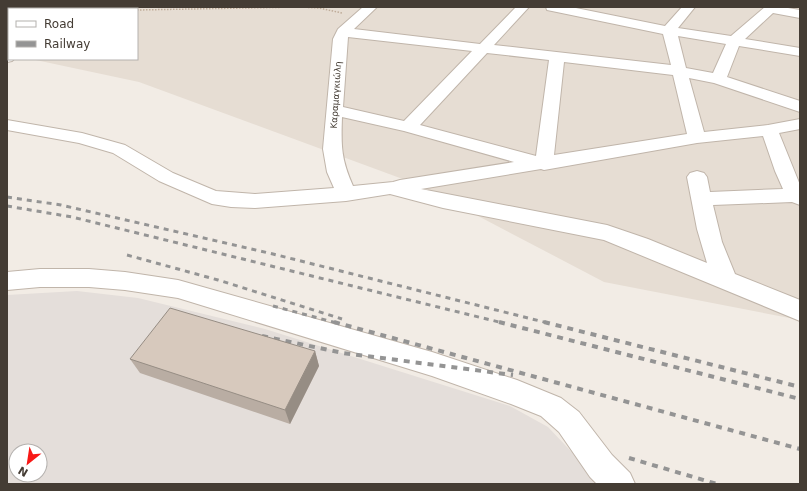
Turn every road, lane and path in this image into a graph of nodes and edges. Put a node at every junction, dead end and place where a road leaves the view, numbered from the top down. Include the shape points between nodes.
1 (371, 7) edge
2 (523, 7) edge
3 (552, 7) edge
4 (689, 7) edge
5 (772, 8) edge
6 (138, 10) edge
7 (800, 14) edge
8 (358, 18) junction
9 (669, 30) junction
10 (344, 32) junction
11 (734, 41) junction
12 (484, 49) junction
13 (800, 52) edge
14 (557, 57) junction
15 (679, 71) junction
16 (718, 79) junction
17 (800, 107) edge
18 (334, 110) junction
19 (800, 124) edge
20 (7, 125) edge
21 (408, 127) junction
22 (768, 130) junction
23 (697, 138) junction
24 (544, 164) junction
25 (697, 176) dead end
26 (390, 188) junction
27 (346, 194) junction
28 (799, 196) edge
29 (702, 199) junction
30 (726, 280) junction
31 (7, 281) edge
32 (800, 311) edge
33 (618, 484) edge

1 - 8 street
2 - 12 street
3 - 9 street
4 - 9 street
5 - 7 street
5 - 11 street
6 - 8 path via 300,7 335,10
8 - 10 street
9 - 11 street
9 - 15 street
10 - 12 street
10 - 18 street, Καραμαγκιώλη via 340,39
11 - 13 street
11 - 16 street
12 - 14 street
12 - 21 street
14 - 15 street
14 - 24 street
15 - 16 street
15 - 23 street
16 - 17 street
18 - 21 street
18 - 27 street, Καραμαγκιώλη via 332,149 337,172
19 - 22 street
20 - 27 street via 82,138 119,149 166,177 212,197 255,201
21 - 24 street
22 - 23 street
22 - 28 street via 775,137 777,151
23 - 24 street
24 - 26 street
25 - 29 street
26 - 27 street
26 - 30 street via 450,203 607,233
28 - 29 street
29 - 30 street via 708,235 716,261
30 - 32 street
31 - 33 street via 89,278 178,289 432,364 551,406 569,422 601,466

